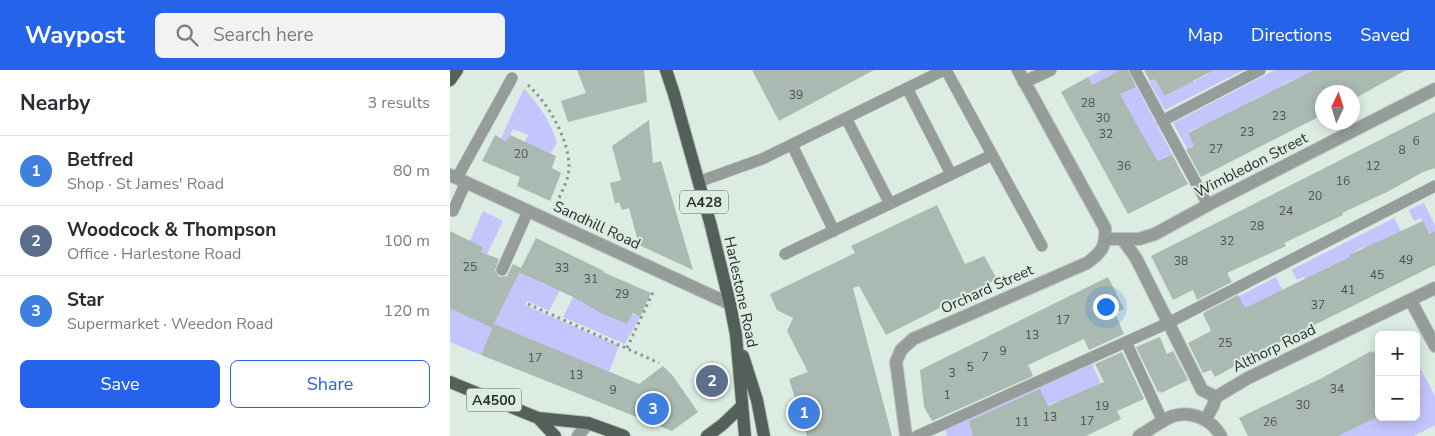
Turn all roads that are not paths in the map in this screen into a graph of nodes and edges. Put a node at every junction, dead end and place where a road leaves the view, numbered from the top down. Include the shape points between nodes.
1 (457, 70) edge
2 (666, 70) edge
3 (945, 70) edge
4 (1018, 70) edge
5 (1050, 70) edge
6 (1135, 70) edge
7 (1260, 70) edge
8 (512, 78) road end
9 (450, 80) edge
10 (1024, 82) junction
11 (908, 88) junction
12 (1435, 89) edge
13 (846, 118) junction
14 (1162, 121) junction
15 (792, 144) junction
16 (992, 155) junction
17 (951, 174) junction
18 (458, 178) edge
19 (698, 182) junction
20 (1435, 186) edge
21 (890, 204) junction
22 (1208, 205) junction
23 (528, 211) junction
24 (452, 212) dead end
25 (834, 231) junction
26 (1105, 240) junction
27 (1123, 240) junction
28 (1042, 246) dead end
29 (785, 254) dead end
30 (502, 270) dead end
31 (1435, 288) edge
32 (1411, 301) junction
33 (730, 304) junction
34 (1168, 322) junction
35 (736, 335) junction
36 (1126, 342) junction
37 (1435, 346) edge
38 (450, 382) edge
39 (1216, 397) junction
40 (742, 406) junction
41 (538, 418) junction
42 (1206, 419) junction
43 (1163, 422) junction
44 (588, 423) junction
45 (554, 436) edge
46 (578, 436) edge
47 (624, 436) edge
48 (707, 436) edge
49 (745, 436) edge
50 (764, 436) edge
51 (906, 436) edge
52 (917, 436) edge
53 (1139, 436) edge
54 (1221, 436) edge

1 - 9 main road
2 - 19 main road, Harlestone Road / A428
3 - 11 lane
3 - 16 lane
4 - 10 street
5 - 10 street
6 - 14 lane
7 - 14 lane
8 - 18 lane
10 - 26 street via 1105,228
11 - 13 lane
11 - 17 lane
12 - 22 street, Wimbledon Street
13 - 15 lane
13 - 21 lane
14 - 22 lane
15 - 19 lane via 762,159
15 - 25 lane
16 - 17 lane
16 - 28 lane
17 - 21 lane
18 - 23 street, Sandhill Road
18 - 24 lane
19 - 33 main road, Harlestone Road / A428
20 - 34 lane
21 - 25 lane
22 - 27 street, Wimbledon Street via 1155,234
23 - 30 lane
23 - 33 street, Sandhill Road
25 - 29 lane
26 - 27 street, Wimbledon Street
26 - 51 street, Orchard Street via 1100,253 1087,263 913,339 901,350 896,362
27 - 34 street via 1136,258
31 - 32 street, Althorp Road
32 - 37 street
32 - 39 street, Althorp Road via 1248,378
33 - 35 main road, Harlestone Road / A428
34 - 36 lane
34 - 39 street via 1202,390
35 - 40 main road, Harlestone Road
35 - 50 main road, A428 via 757,400
36 - 43 lane
36 - 52 lane
38 - 41 main road, A4500
39 - 42 street
40 - 48 main road
40 - 49 main road, Harlestone Road
41 - 44 main road
41 - 45 main road
42 - 43 street via 1191,414 1174,416
42 - 54 street
43 - 53 street
44 - 46 street
44 - 47 main road

